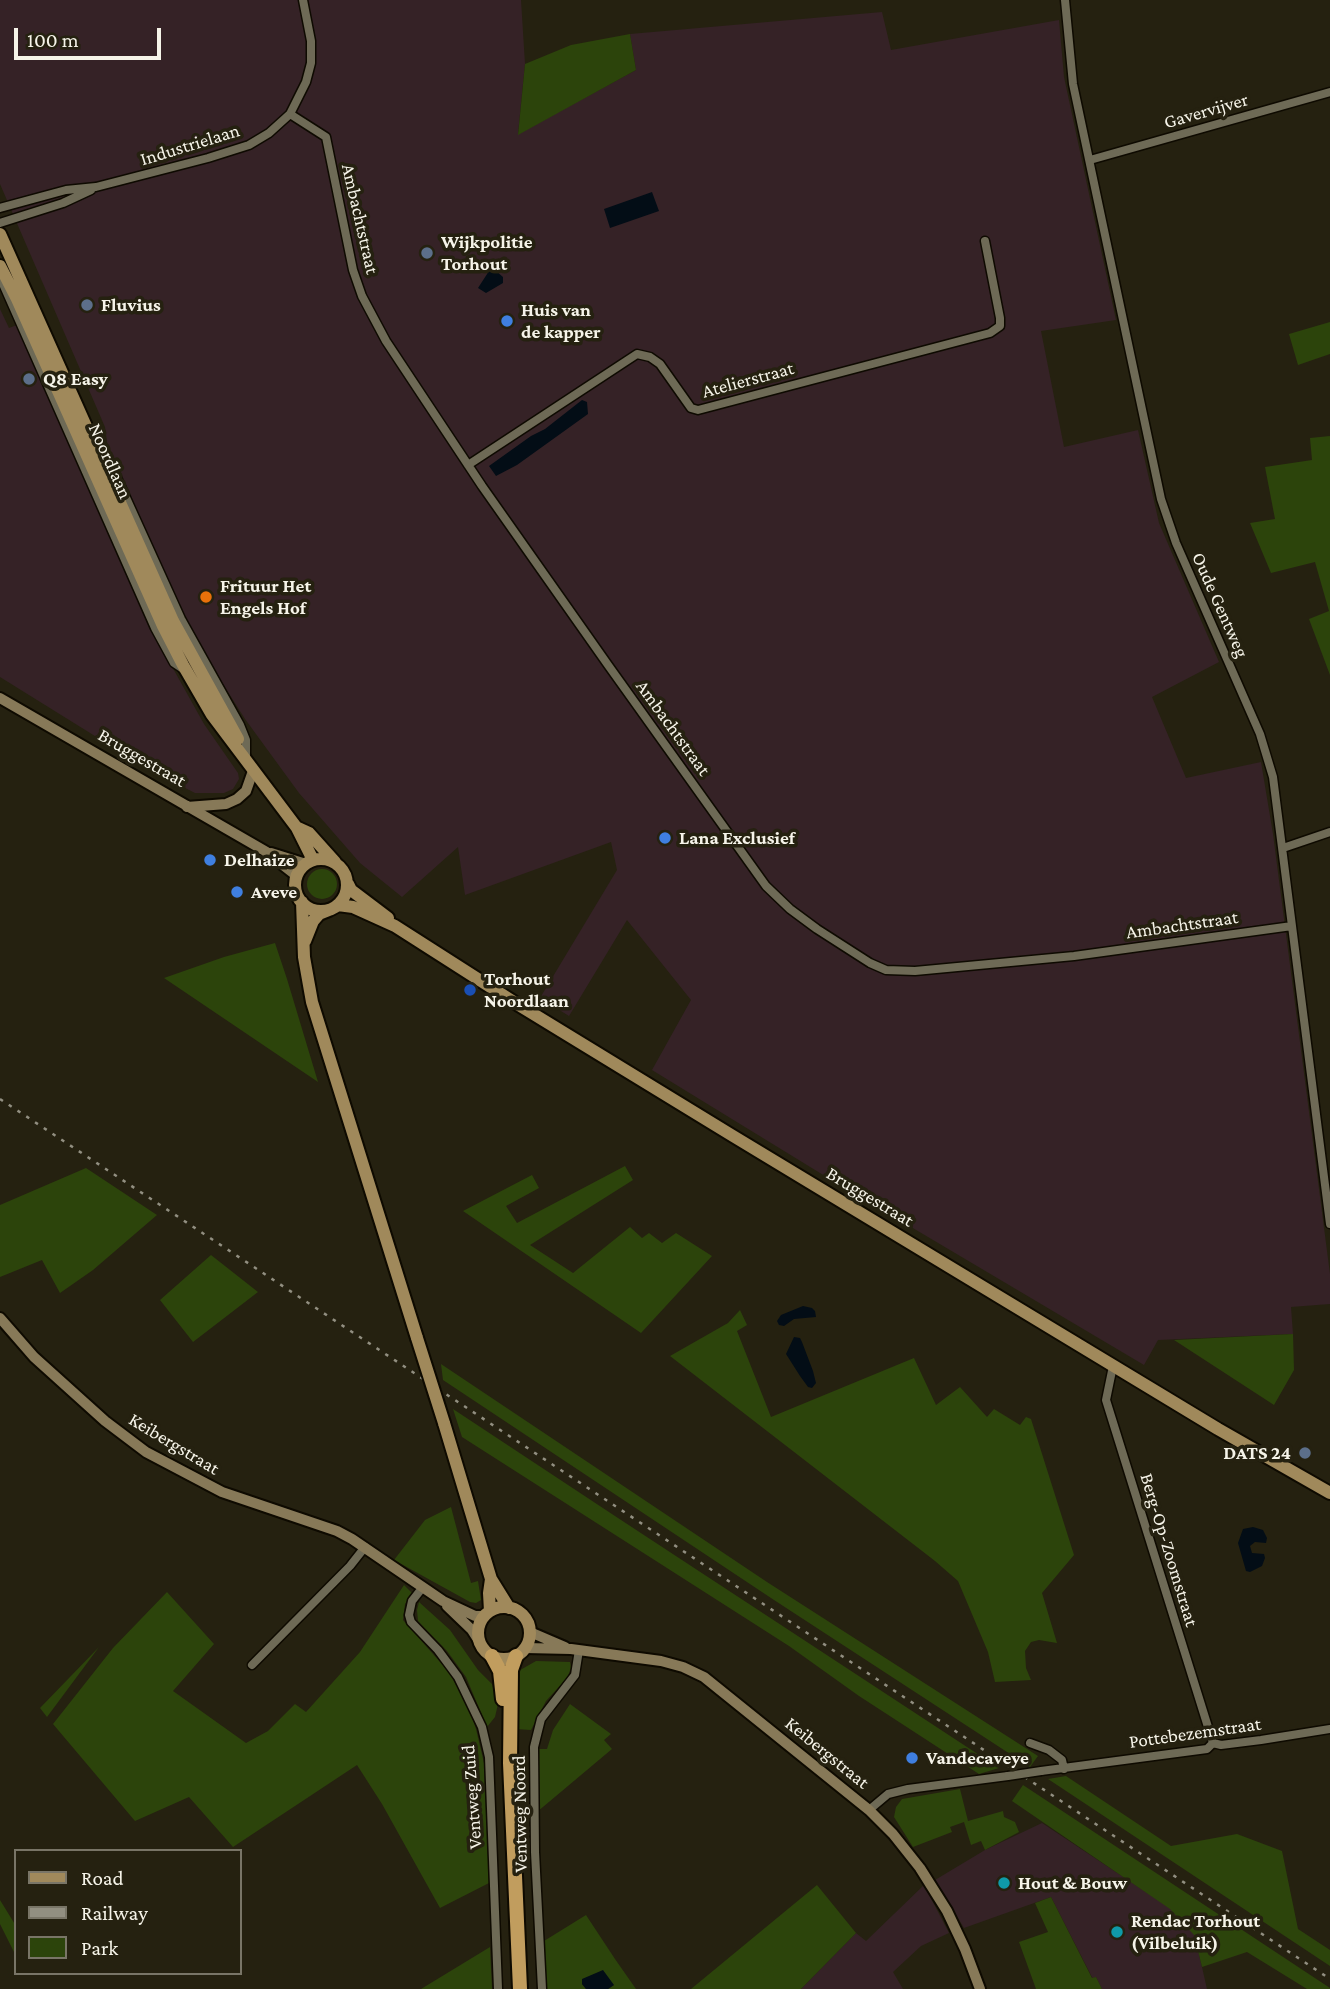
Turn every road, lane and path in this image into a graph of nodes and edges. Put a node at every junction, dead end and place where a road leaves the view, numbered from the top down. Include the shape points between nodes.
1 (303, 0) edge
2 (1065, 0) edge
3 (1330, 92) edge
4 (290, 114) junction
5 (1090, 160) junction
6 (96, 187) junction
7 (0, 208) edge
8 (0, 223) edge
9 (0, 234) edge
10 (985, 241) dead end
11 (0, 266) edge
12 (0, 277) edge
13 (468, 465) junction
14 (186, 671) junction
15 (0, 698) edge
16 (253, 771) junction
17 (187, 807) junction
18 (297, 828) junction
19 (1330, 832) edge
20 (1283, 848) junction
21 (265, 851) junction
22 (309, 862) junction
23 (335, 863) junction
24 (297, 876) junction
25 (348, 884) junction
26 (302, 902) junction
27 (334, 907) junction
28 (396, 926) junction
29 (1292, 926) junction
30 (304, 945) junction
31 (1330, 1224) edge
32 (0, 1318) edge
33 (1113, 1366) junction
34 (1330, 1493) edge
35 (365, 1547) junction
36 (491, 1579) junction
37 (423, 1587) junction
38 (443, 1601) junction
39 (509, 1608) junction
40 (487, 1614) junction
41 (530, 1632) junction
42 (480, 1641) junction
43 (575, 1650) junction
44 (520, 1652) junction
45 (492, 1656) junction
46 (252, 1665) dead end
47 (1330, 1729) edge
48 (1030, 1743) dead end
49 (1213, 1743) junction
50 (510, 1763) junction
51 (1064, 1769) junction
52 (869, 1810) junction
53 (498, 1989) edge
54 (520, 1989) edge
55 (542, 1989) edge
56 (980, 1989) edge

1 - 4 street, Industrielaan via 311,63
2 - 5 street, Oude Gentweg via 1073,84
3 - 5 street, Gavervijver
4 - 6 street, Industrielaan via 248,145
4 - 13 street, Ambachtstraat via 326,138 362,296 386,341
5 - 20 street, Oude Gentweg via 1165,515 1260,734 1273,778
6 - 7 street, Industrielaan
6 - 8 street, Industrielaan
9 - 16 main road, Noordlaan via 173,621
10 - 13 street, Atelierstraat via 1000,318 1000,326 990,333 698,410 691,408 660,364 637,354
11 - 14 main road, Noordlaan
12 - 14 street, Noordlaan via 155,628 174,663
13 - 29 street, Ambachtstraat via 766,886 799,916 870,963 886,970 915,971 1074,956
14 - 16 main road, Noordlaan
15 - 17 street, Bruggestraat
16 - 17 street via 246,791 237,799
16 - 18 main road, Noordlaan
17 - 21 street, Bruggestraat
18 - 22 main road, Noordlaan
18 - 23 main road, Noordlaan via 309,833
19 - 20 street
20 - 29 street, Oude Gentweg
21 - 22 street, Bruggestraat
21 - 24 street, Bruggestraat
22 - 23 main road via 324,859
22 - 24 main road
23 - 25 main road
24 - 26 main road via 296,890
25 - 27 main road via 343,899
25 - 28 main road, Bruggestraat
26 - 27 main road via 314,910
26 - 30 main road
27 - 28 main road, Bruggestraat via 353,907
27 - 30 main road via 313,921
28 - 33 main road, Bruggestraat
29 - 31 street, Oude Gentweg
30 - 36 main road, bridge via 306,979 318,1024
32 - 35 street, Keibergstraat via 34,1357 146,1452 222,1492 337,1531
33 - 34 main road, Bruggestraat
33 - 49 street, Berg-Op-Zoomstraat via 1106,1400
35 - 37 street, Keibergstraat
35 - 46 street
36 - 39 main road
36 - 40 main road
37 - 38 street, Keibergstraat
37 - 53 street, Ventweg Zuid via 412,1601 411,1622 458,1677 482,1727 489,1757
38 - 40 street, Keibergstraat via 475,1616
38 - 42 street, Keibergstraat
39 - 40 main road
39 - 41 main road via 523,1616
40 - 42 main road via 480,1624
41 - 43 street, Keibergstraat
41 - 44 main road
42 - 45 main road
43 - 44 street, Keibergstraat
43 - 52 street, Keibergstraat via 661,1661 693,1671
43 - 55 street, Ventweg Noord via 575,1675 541,1718 534,1747
44 - 45 main road via 508,1658
44 - 50 highway via 511,1670
45 - 50 highway via 500,1671
47 - 49 street, Pottebezemstraat
48 - 51 street via 1049,1750 1062,1760
49 - 51 street, Pottebezemstraat via 1207,1749
50 - 54 highway
51 - 52 street, Pottebezemstraat, bridge via 908,1789 888,1794
52 - 56 street, Keibergstraat via 920,1868 947,1911

